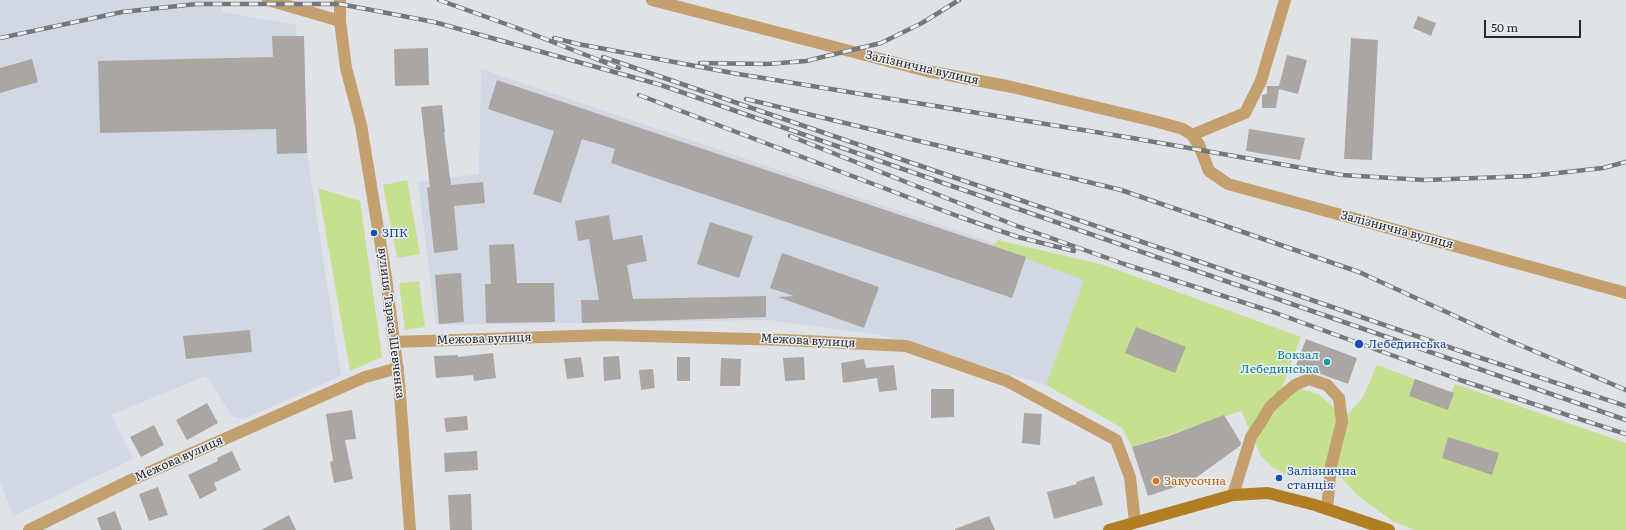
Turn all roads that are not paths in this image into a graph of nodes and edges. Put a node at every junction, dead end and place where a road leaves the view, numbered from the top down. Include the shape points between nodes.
1 (268, 0) edge
2 (340, 0) edge
3 (652, 0) edge
4 (1285, 0) edge
5 (340, 21) junction
6 (1192, 135) junction
7 (1626, 293) edge
8 (394, 342) junction
9 (398, 368) junction
10 (1233, 495) junction
11 (1327, 509) junction
12 (1135, 522) junction
13 (29, 530) edge
14 (410, 530) edge
15 (1109, 530) edge
16 (1389, 530) edge

1 - 5 street
2 - 5 street, вулиця Тараса Шевченка
3 - 6 street, Залізнична вулиця via 927,71 1012,87 1158,122 1183,129
4 - 6 street via 1261,82 1245,113
5 - 8 street, вулиця Тараса Шевченка via 346,68 364,139
6 - 7 street, Залізнична вулиця via 1199,145 1209,171 1228,184
8 - 9 street, вулиця Тараса Шевченка
8 - 12 street, Межова вулиця via 608,335 906,346 1007,381 1116,440 1130,477
9 - 13 street, Межова вулиця via 355,381 129,481
9 - 14 street, вулиця Тараса Шевченка
10 - 11 main road via 1268,493
10 - 11 street via 1251,437 1270,407 1295,385 1309,379 1327,384 1339,398 1342,422 1331,466
10 - 12 main road
11 - 16 main road
12 - 15 main road

